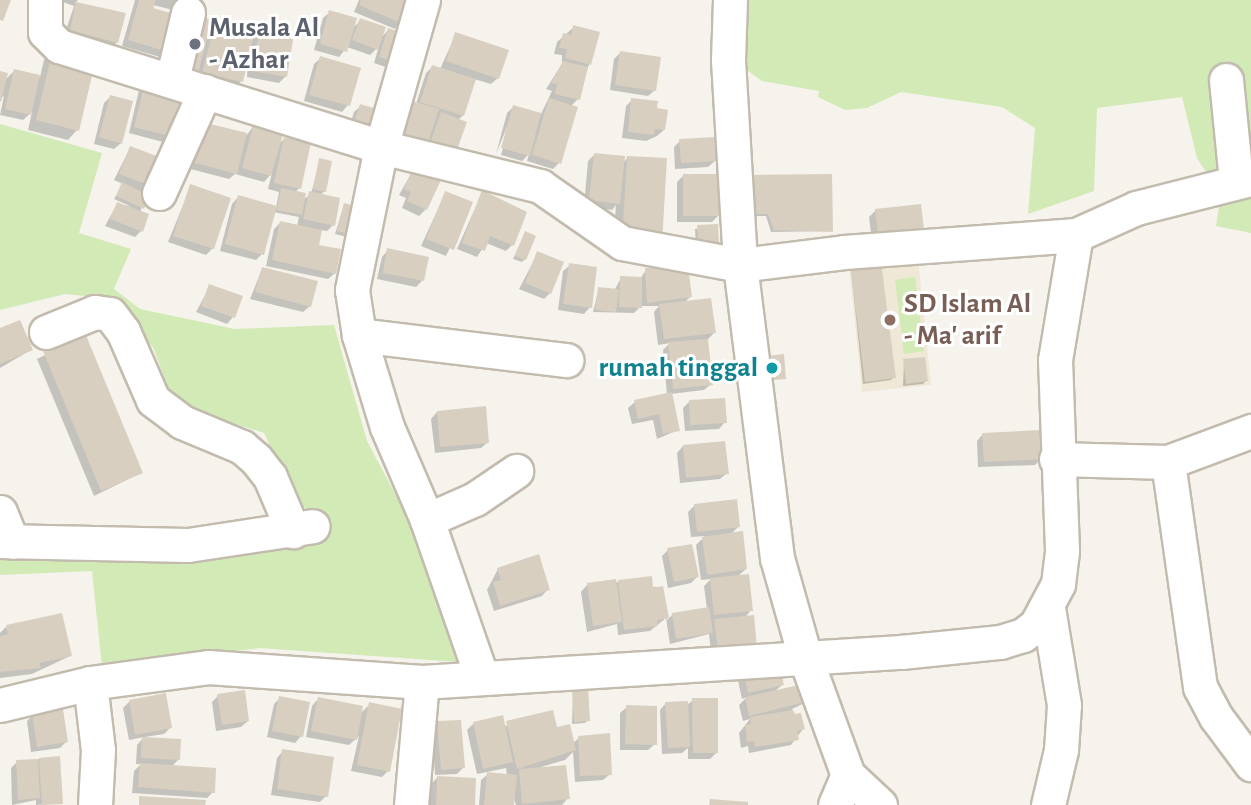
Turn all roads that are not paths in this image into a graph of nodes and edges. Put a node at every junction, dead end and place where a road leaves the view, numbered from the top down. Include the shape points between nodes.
1 (45, 0) edge
2 (424, 0) edge
3 (730, 0) edge
4 (188, 13) dead end
5 (172, 80) junction
6 (1226, 80) dead end
7 (205, 91) junction
8 (381, 147) junction
9 (1244, 180) edge
10 (159, 192) dead end
11 (1076, 235) junction
12 (740, 265) junction
13 (46, 332) dead end
14 (359, 335) junction
15 (566, 360) dead end
16 (1251, 431) edge
17 (1056, 459) junction
18 (1168, 462) junction
19 (516, 471) dead end
20 (427, 520) junction
21 (4, 532) edge
22 (1048, 608) junction
23 (805, 657) junction
24 (482, 678) junction
25 (422, 682) junction
26 (90, 683) junction
27 (0, 705) edge
28 (1251, 764) edge
29 (848, 775) junction
30 (95, 805) edge
31 (411, 805) edge
32 (835, 805) edge
33 (880, 805) edge
34 (1048, 805) edge

1 - 5 street via 43,22 51,41
2 - 8 street
3 - 12 street via 728,60
4 - 5 street
5 - 7 street
6 - 9 street
7 - 8 street
7 - 10 street
8 - 12 street via 540,186 622,243
8 - 14 street via 354,263 352,290
9 - 11 street via 1136,208
11 - 12 street via 844,252
11 - 17 street via 1055,360
12 - 23 street via 777,558
13 - 21 street via 95,312 110,314 123,331 153,400 181,422 242,447 256,459 303,528 188,545
14 - 15 street
14 - 20 street via 387,427
16 - 18 street
17 - 18 street
17 - 22 street via 1062,550 1058,584
18 - 28 street via 1200,687
19 - 20 street via 475,499
20 - 24 street
22 - 23 street via 1023,635 1000,642
22 - 34 street via 1064,705 1061,750
23 - 24 street
23 - 29 street
24 - 25 street
25 - 26 street via 208,667
25 - 31 street
26 - 27 street
26 - 30 street via 97,750
29 - 32 street
29 - 33 street

